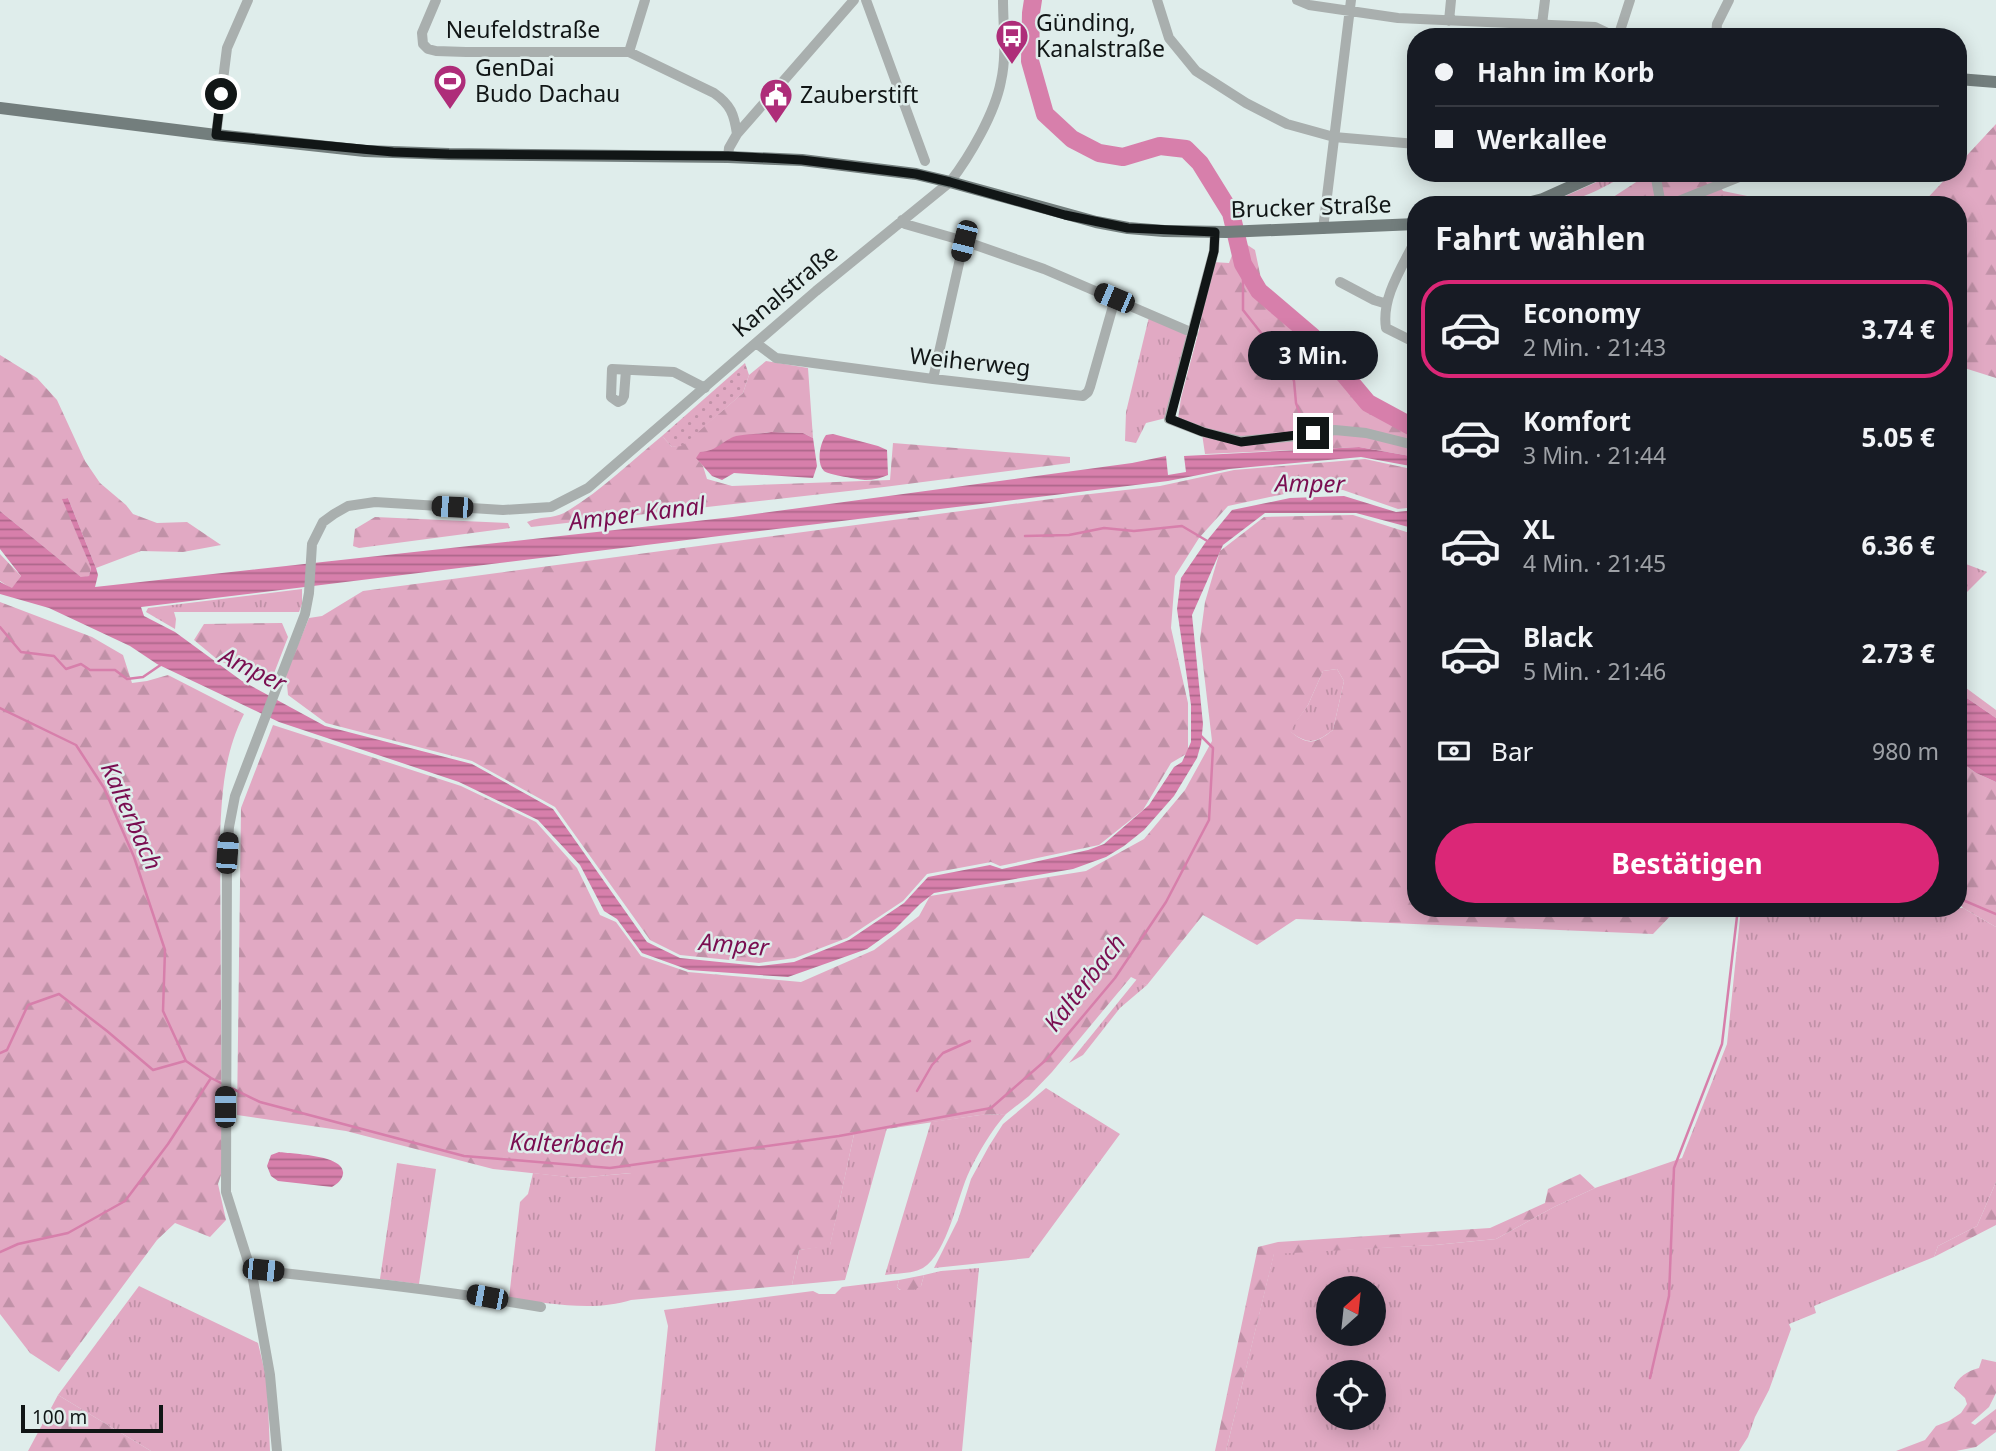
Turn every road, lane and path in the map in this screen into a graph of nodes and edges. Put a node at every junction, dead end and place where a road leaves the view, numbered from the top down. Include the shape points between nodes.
1 (248, 0) edge
2 (436, 0) edge
3 (645, 0) edge
4 (854, 0) edge
5 (866, 0) edge
6 (1003, 0) edge
7 (1157, 0) edge
8 (1297, 0) edge
9 (1451, 0) edge
10 (1545, 0) edge
11 (1630, 0) edge
12 (1729, 0) edge
13 (1350, 6) edge
14 (1448, 21) junction
15 (1542, 24) junction
16 (1597, 28) edge
17 (1620, 28) edge
18 (1717, 28) edge
19 (629, 52) junction
20 (1967, 80) edge
21 (1996, 82) edge
22 (0, 108) edge
23 (737, 134) junction
24 (216, 135) junction
25 (1334, 136) junction
26 (1407, 143) edge
27 (728, 156) junction
28 (925, 161) dead end
29 (950, 182) junction
30 (1581, 182) edge
31 (1726, 182) edge
32 (1550, 196) edge
33 (1692, 196) edge
34 (902, 220) junction
35 (1407, 224) edge
36 (1323, 229) junction
37 (1221, 232) junction
38 (964, 241) junction
39 (1407, 257) edge
40 (1340, 282) dead end
41 (1115, 299) junction
42 (1388, 304) junction
43 (1193, 333) junction
44 (1407, 339) edge
45 (756, 343) junction
46 (626, 370) dead end
47 (933, 379) junction
48 (705, 388) junction
49 (1407, 443) edge
50 (252, 1274) junction
51 (541, 1307) dead end
52 (277, 1451) edge

1 - 24 street via 227,48
2 - 19 street, Neufeldstraße via 422,33 428,49
3 - 19 street, Neufeldstraße
4 - 23 street
5 - 28 street
6 - 29 street, Kanalstraße via 1004,64 998,95
7 - 25 street via 1169,38 1196,71 1287,124
8 - 13 street via 1309,5
9 - 14 street
10 - 15 street
11 - 17 street
12 - 18 street
13 - 14 street
13 - 25 street
14 - 15 street
15 - 16 street
19 - 23 street, Neufeldstraße via 724,100 735,117
20 - 21 main road
22 - 24 main road, Brucker Straße
23 - 27 street
24 - 27 main road, Brucker Straße via 393,152
25 - 26 street
25 - 36 street
27 - 29 main road, Brucker Straße via 816,161
29 - 34 street, Kanalstraße
29 - 37 main road, Brucker Straße via 1128,228
30 - 32 main road
31 - 33 street
34 - 38 street
34 - 45 street, Kanalstraße
35 - 36 main road, Brucker Straße
36 - 37 main road, Brucker Straße
37 - 43 street
38 - 41 street
38 - 47 street
39 - 42 street
40 - 42 street
41 - 43 street
41 - 47 street, Weiherweg via 1090,387 1083,396
42 - 44 street via 1386,328
43 - 49 street via 1170,419 1241,442 1335,430
45 - 47 street, Weiherweg via 775,358
45 - 48 street, Kanalstraße
46 - 48 street via 674,372
48 - 50 street, Kanalstraße via 588,488 551,507 503,510 375,502 348,506 323,522 312,544 304,614 235,796 229,827 226,1192
50 - 51 street via 263,1270 364,1281
50 - 52 street, Kanalstraße via 270,1374

